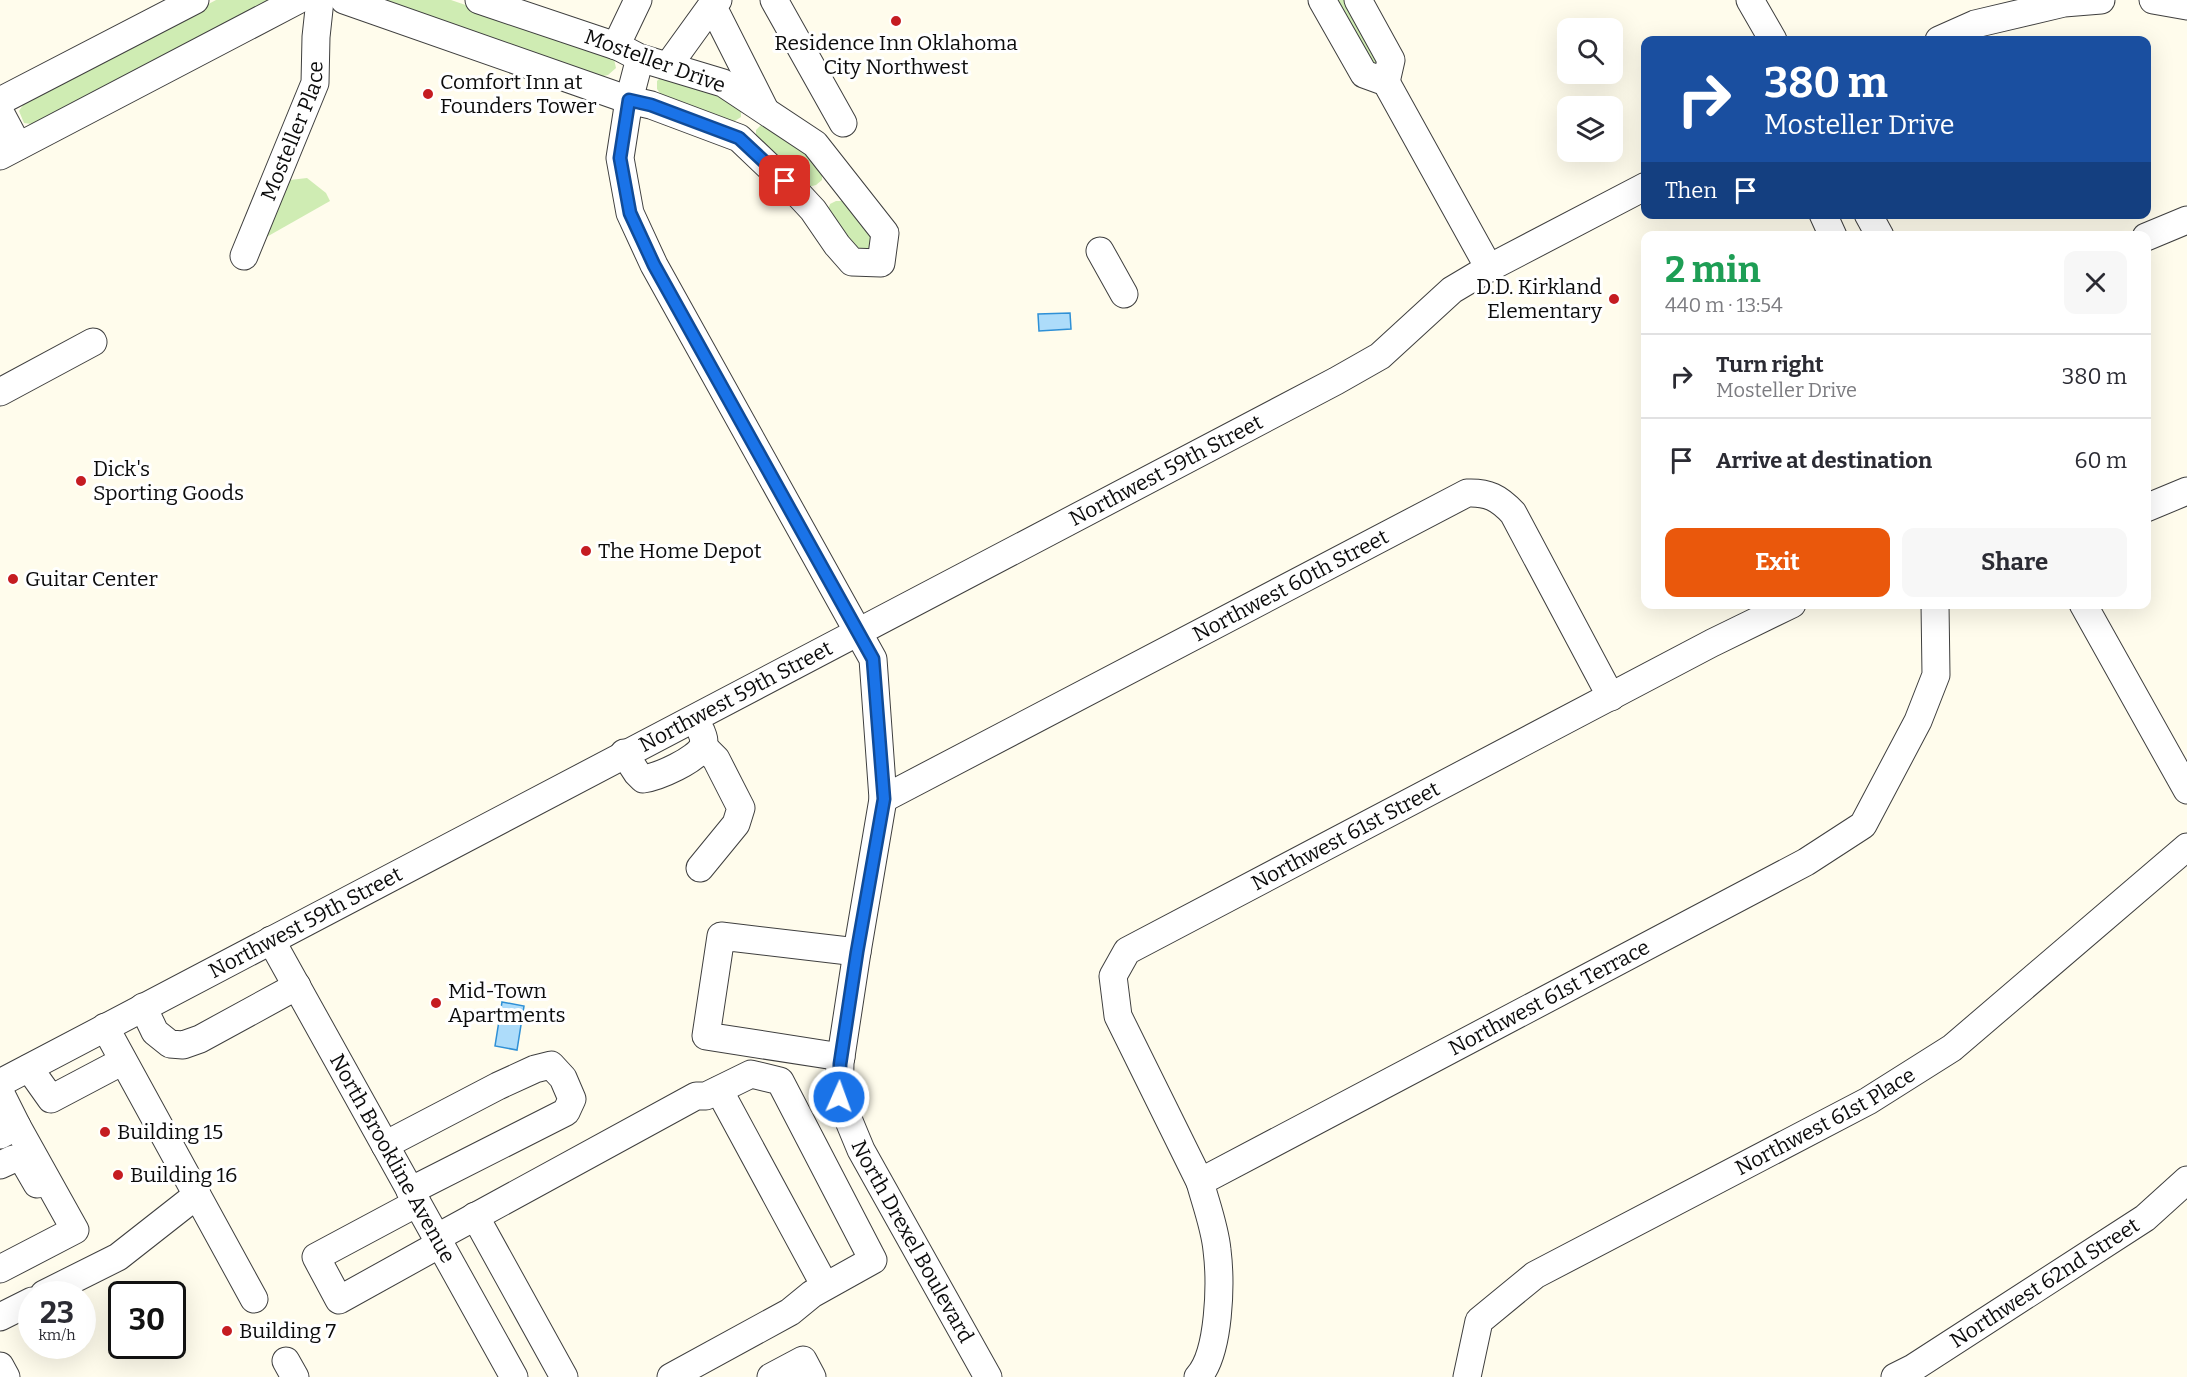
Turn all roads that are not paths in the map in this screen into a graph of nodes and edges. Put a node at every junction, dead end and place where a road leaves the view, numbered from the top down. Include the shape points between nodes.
1 (195, 0) edge
2 (298, 0) edge
3 (320, 0) edge
4 (344, 0) edge
5 (479, 0) edge
6 (638, 0) edge
7 (774, 0) edge
8 (1322, 0) edge
9 (1358, 0) edge
10 (1750, 0) edge
11 (2102, 0) edge
12 (2153, 0) edge
13 (715, 2) edge
14 (2187, 6) edge
15 (1771, 36) edge
16 (1948, 36) edge
17 (616, 46) junction
18 (640, 58) junction
19 (668, 66) junction
20 (1386, 82) junction
21 (629, 100) junction
22 (0, 101) edge
23 (765, 110) junction
24 (0, 112) edge
25 (843, 123) dead end
26 (739, 138) junction
27 (9, 151) edge
28 (846, 184) junction
29 (1641, 189) edge
30 (813, 210) junction
31 (2187, 220) edge
32 (2151, 235) edge
33 (1100, 251) dead end
34 (244, 256) dead end
35 (1489, 268) junction
36 (1124, 294) dead end
37 (93, 342) dead end
38 (0, 392) edge
39 (2187, 491) edge
40 (2151, 506) edge
41 (1782, 609) edge
42 (1935, 609) edge
43 (2086, 609) edge
44 (859, 632) junction
45 (1611, 697) junction
46 (694, 717) junction
47 (703, 746) junction
48 (624, 753) junction
49 (2187, 790) edge
50 (884, 799) junction
51 (2187, 847) edge
52 (700, 868) dead end
53 (272, 940) junction
54 (857, 952) junction
55 (297, 986) junction
56 (143, 1007) junction
57 (105, 1027) junction
58 (841, 1058) junction
59 (123, 1061) junction
60 (29, 1068) junction
61 (0, 1083) edge
62 (719, 1090) junction
63 (0, 1092) edge
64 (9, 1130) edge
65 (385, 1144) junction
66 (0, 1165) edge
67 (2187, 1180) edge
68 (1200, 1182) junction
69 (197, 1196) junction
70 (414, 1197) junction
71 (475, 1216) junction
72 (66, 1234) junction
73 (438, 1241) junction
74 (0, 1269) edge
75 (70, 1281) edge
76 (825, 1286) junction
77 (254, 1299) dead end
78 (18, 1308) edge
79 (0, 1317) edge
80 (0, 1366) edge
81 (6, 1377) edge
82 (513, 1377) edge
83 (564, 1377) edge
84 (671, 1377) edge
85 (771, 1377) edge
86 (812, 1377) edge
87 (988, 1377) edge
88 (1198, 1377) edge
89 (1467, 1377) edge
90 (1895, 1377) edge

1 - 22 street
2 - 27 street
3 - 34 street, Mosteller Place via 315,83
4 - 21 street, Mosteller Drive
5 - 17 street, Mosteller Drive
6 - 17 street
7 - 25 street
8 - 20 street via 1364,74
9 - 20 street via 1391,60
10 - 15 street
11 - 16 street via 2064,3 1975,24
12 - 14 street
13 - 19 street
13 - 23 street
17 - 18 street, Mosteller Drive
18 - 19 street, Mosteller Drive
18 - 21 street, North Drexel Boulevard
19 - 23 street, Mosteller Drive via 723,83
20 - 35 street
21 - 26 street, Mosteller Drive
21 - 44 street, North Drexel Boulevard via 620,158 630,213 654,265
23 - 26 street
23 - 28 street, Mosteller Drive via 815,144
24 - 27 street
26 - 30 street, Mosteller Drive
28 - 30 street
28 - 30 street, Mosteller Drive via 885,233 881,263 852,262
29 - 35 street, Northwest 59th Street
31 - 32 street
33 - 36 street
35 - 44 street, Northwest 59th Street via 1452,290 1380,356
37 - 38 street
39 - 40 street
41 - 45 street, Northwest 61st Street
42 - 68 street, Northwest 61st Terrace via 1936,675 1918,721 1863,825 1806,862
43 - 49 street
44 - 46 street, Northwest 59th Street
44 - 50 street, North Drexel Boulevard via 873,659
45 - 50 street, Northwest 60th Street via 1513,513 1492,495 1467,493
45 - 68 street, Northwest 61st Street via 1127,951 1113,976 1118,1016
46 - 47 street via 704,739
46 - 48 street, Northwest 59th Street
47 - 48 street via 696,755 655,777 643,779
47 - 52 street via 716,759 741,808 736,824
48 - 53 street, Northwest 59th Street
50 - 54 street, North Drexel Boulevard
51 - 89 street, Northwest 61st Place via 1952,1048 1868,1101 1535,1275 1479,1322
53 - 55 street, North Brookline Avenue
53 - 56 street, Northwest 59th Street
54 - 58 street, North Drexel Boulevard
54 - 58 street via 721,936 719,947 706,1036
55 - 56 street via 183,1046 170,1044 155,1032
55 - 65 street, North Brookline Avenue
56 - 57 street, Northwest 59th Street
57 - 59 street
57 - 60 street, Northwest 59th Street
58 - 87 street, North Drexel Boulevard via 839,1097 861,1150
59 - 60 street via 51,1099
59 - 69 street
60 - 61 street, Northwest 59th Street
62 - 71 street via 696,1096
62 - 76 street
62 - 76 street via 751,1074 780,1080 873,1260
63 - 64 street
64 - 72 street
65 - 70 street, North Brookline Avenue
65 - 70 street via 535,1069 551,1065 563,1078 572,1099 566,1112
66 - 72 street via 13,1159 23,1161
67 - 90 street, Northwest 62nd Street via 2145,1218
68 - 88 street via 1218,1250 1218,1328
69 - 75 street via 118,1257
69 - 77 street
70 - 73 street, North Brookline Avenue
70 - 73 street via 316,1257 339,1300
71 - 73 street
71 - 83 street
72 - 74 street
73 - 82 street, North Brookline Avenue
76 - 84 street via 789,1312
78 - 79 street
80 - 81 street
85 - 86 street via 803,1360

